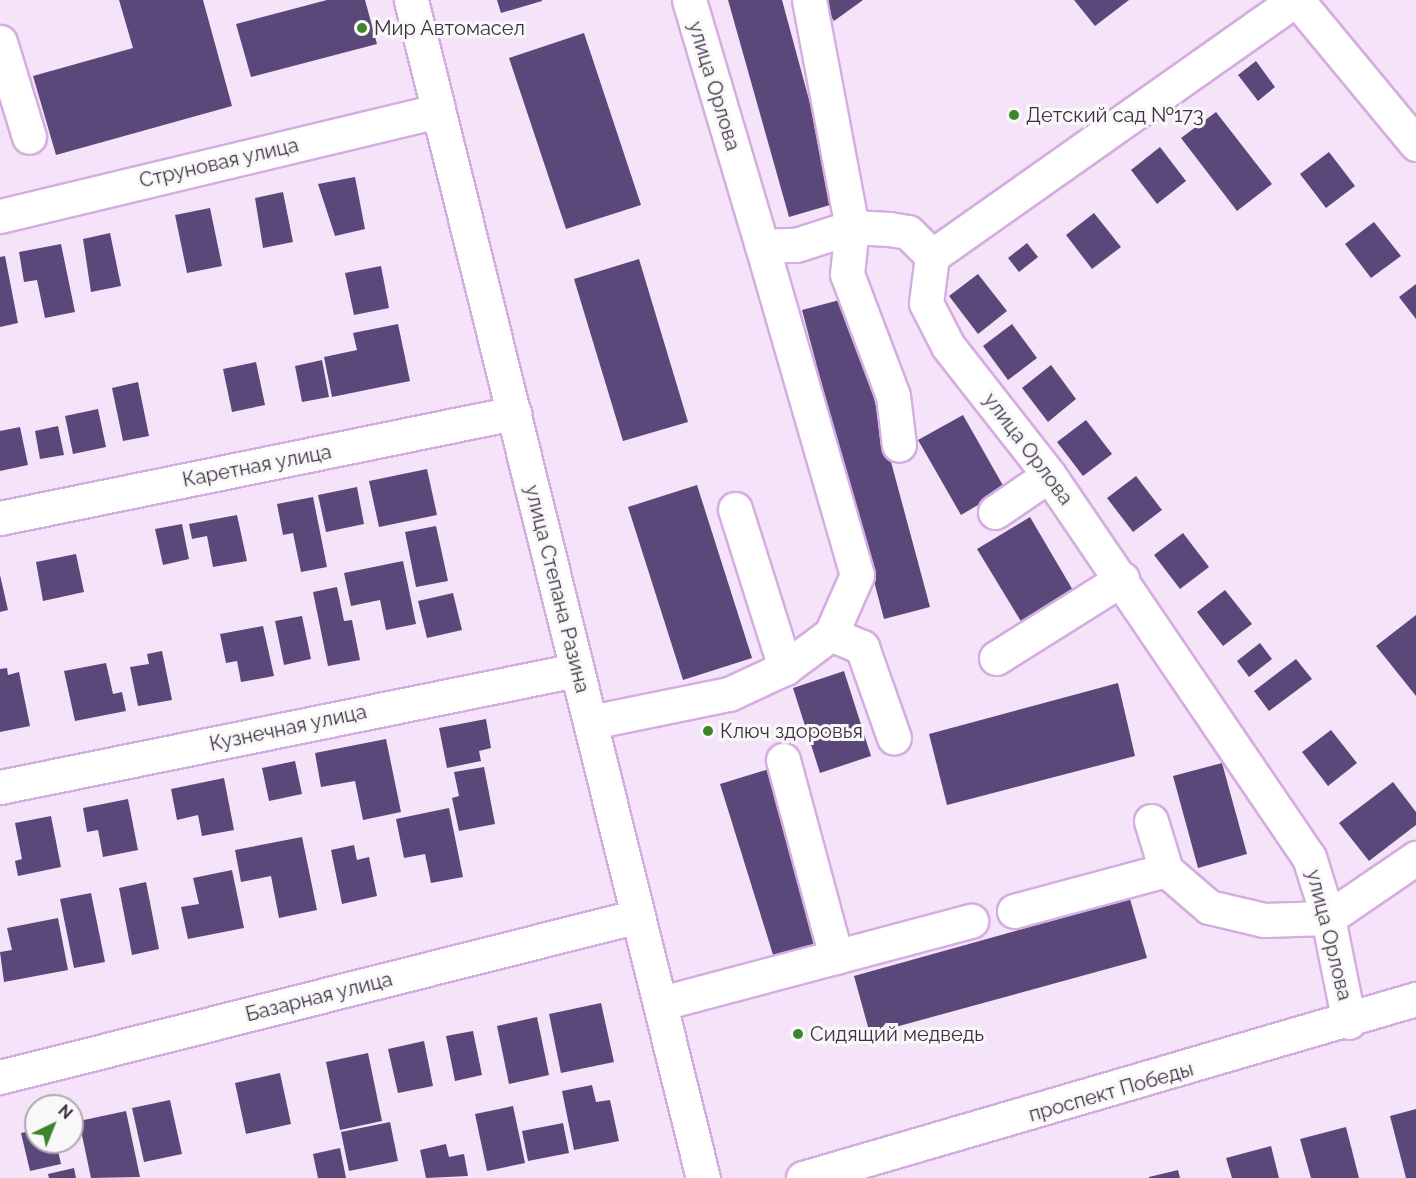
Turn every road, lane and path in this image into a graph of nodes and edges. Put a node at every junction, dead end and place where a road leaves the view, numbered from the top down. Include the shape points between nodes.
1 (411, 0) edge
2 (688, 0) edge
3 (808, 0) edge
4 (1296, 0) edge
5 (0, 42) edge
6 (438, 111) junction
7 (29, 136) dead end
8 (1416, 144) edge
9 (0, 216) edge
10 (852, 227) junction
11 (762, 246) junction
12 (932, 256) junction
13 (514, 413) junction
14 (899, 445) dead end
15 (1049, 475) junction
16 (735, 509) dead end
17 (995, 512) dead end
18 (0, 518) edge
19 (1122, 579) junction
20 (831, 634) junction
21 (996, 658) dead end
22 (785, 668) junction
23 (576, 670) junction
24 (591, 722) junction
25 (894, 738) dead end
26 (783, 760) dead end
27 (0, 787) edge
28 (1151, 821) dead end
29 (1416, 858) edge
30 (1166, 870) junction
31 (1014, 910) dead end
32 (638, 916) junction
33 (1328, 918) junction
34 (971, 921) dead end
35 (836, 957) junction
36 (1416, 999) edge
37 (662, 1003) junction
38 (1349, 1022) junction
39 (0, 1077) edge
40 (703, 1178) edge
41 (803, 1178) edge

1 - 6 street, улица Степана Разина
2 - 11 street, улица Орлова
3 - 10 street
4 - 8 street
4 - 12 street
5 - 7 street
6 - 9 street, Струновая улица
6 - 13 street, улица Степана Разина
10 - 11 street via 796,245
10 - 12 street via 908,232
10 - 14 street via 847,274 893,396
11 - 20 street, улица Орлова via 857,575
12 - 15 street, улица Орлова via 926,303 948,346
13 - 18 street, Каретная улица
13 - 23 street, улица Степана Разина
15 - 17 street
15 - 19 street, улица Орлова
16 - 22 street
19 - 21 street
19 - 33 street, улица Орлова via 1309,857
20 - 22 street
20 - 25 street via 862,646
22 - 24 street via 729,694
23 - 24 street, улица Степана Разина
23 - 27 street, Кузнечная улица
24 - 32 street, улица Степана Разина
26 - 35 street
28 - 30 street
29 - 33 street
30 - 31 street
30 - 33 street via 1209,907 1264,920
32 - 37 street, улица Степана Разина
32 - 39 street, Базарная улица
33 - 38 street, улица Орлова
34 - 35 street
35 - 37 street
36 - 38 street, проспект Победы
37 - 40 street, улица Степана Разина
38 - 41 street, проспект Победы

